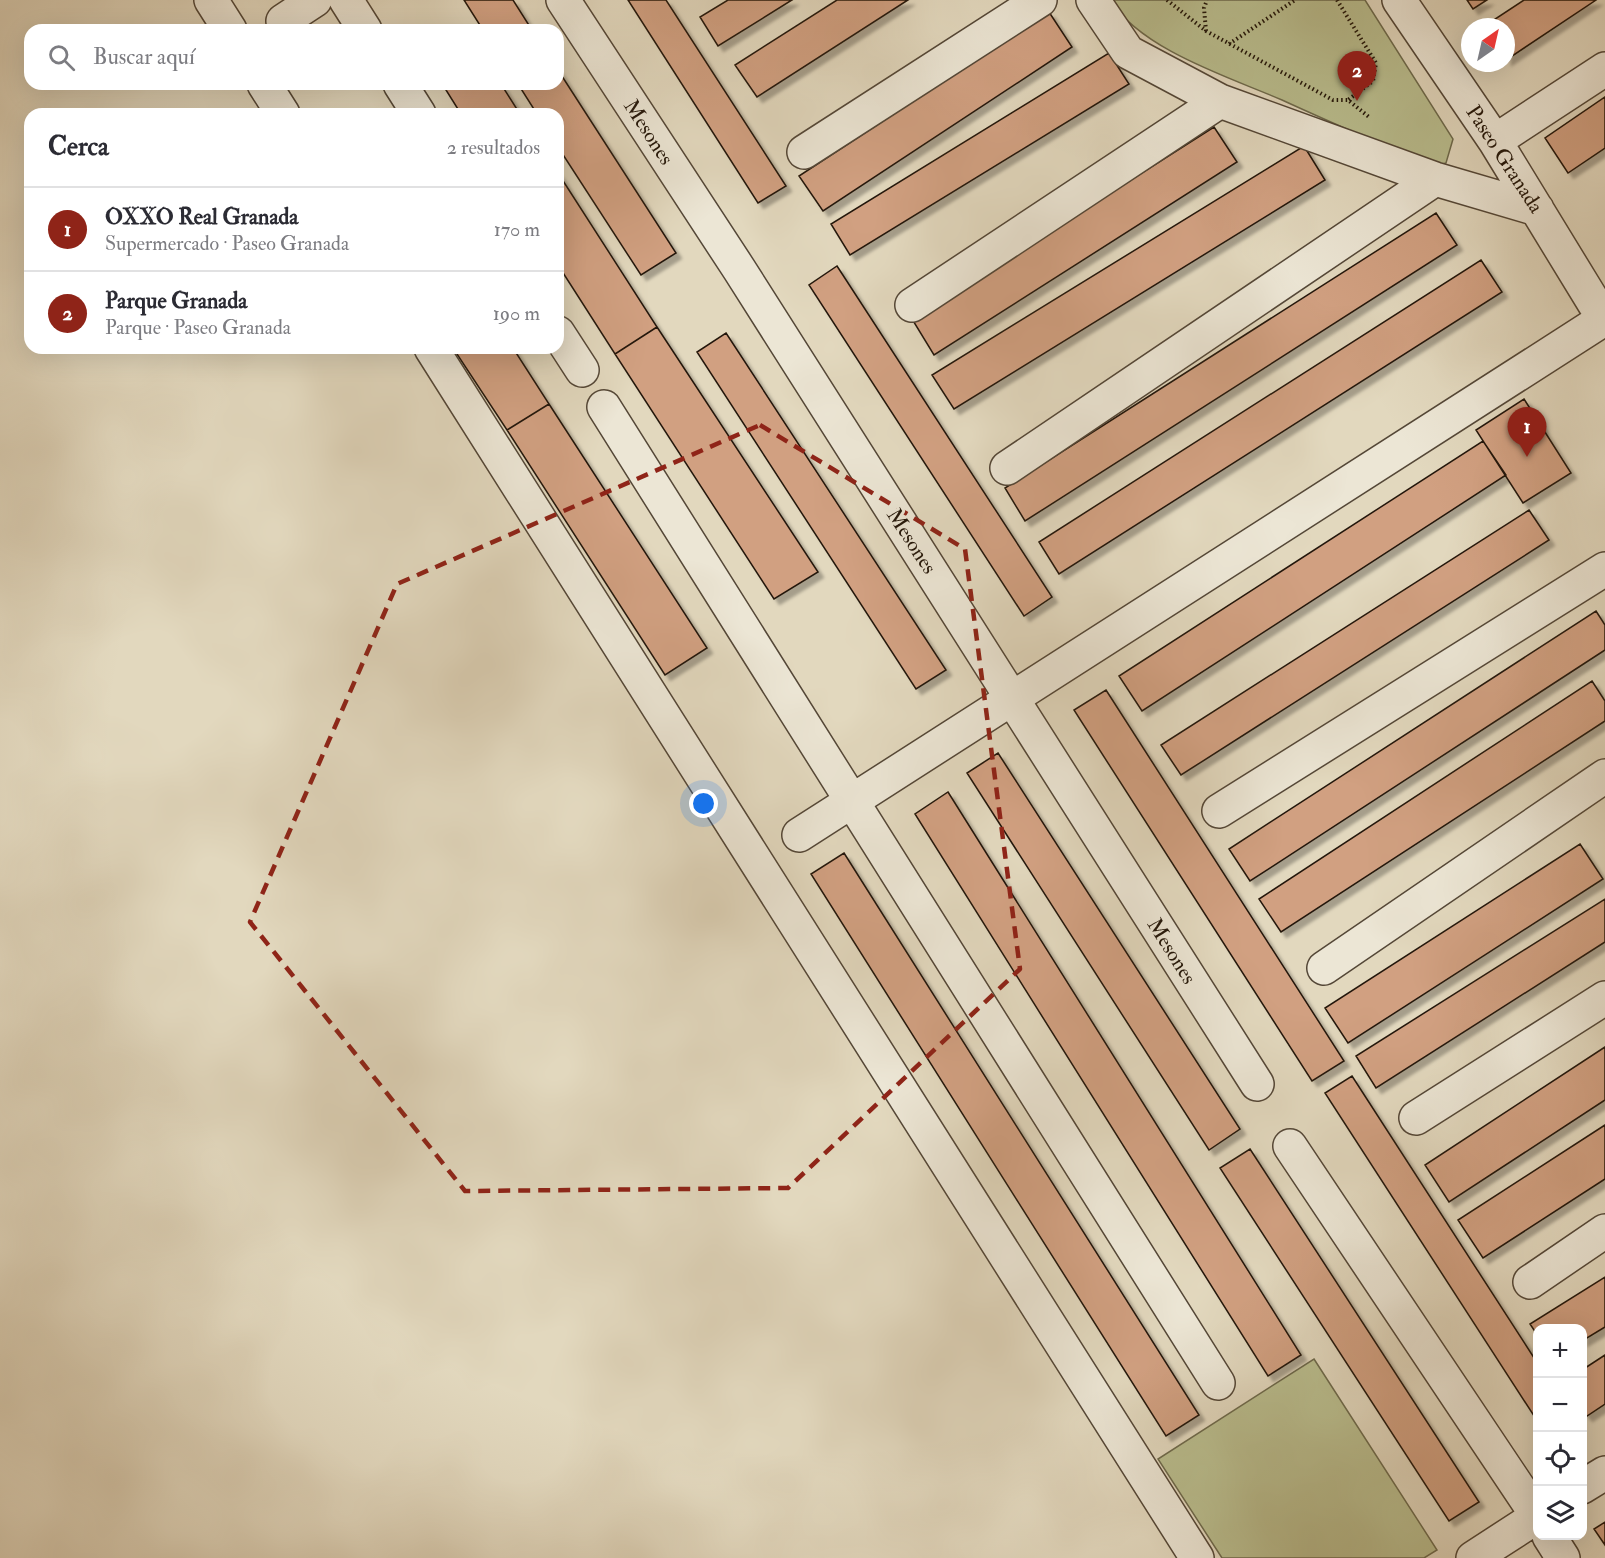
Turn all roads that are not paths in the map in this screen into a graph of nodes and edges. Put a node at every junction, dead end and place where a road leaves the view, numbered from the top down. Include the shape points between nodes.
1 (211, 0) edge
2 (315, 0) edge
3 (346, 0) edge
4 (563, 0) edge
5 (1040, 0) edge
6 (1093, 0) edge
7 (1400, 0) edge
8 (283, 21) dead end
9 (226, 24) edge
10 (361, 24) edge
11 (1605, 69) edge
12 (268, 90) edge
13 (403, 90) edge
14 (1220, 101) junction
15 (279, 108) edge
16 (415, 108) edge
17 (1495, 141) junction
18 (804, 152) dead end
19 (1435, 178) junction
20 (1537, 209) junction
21 (912, 305) dead end
22 (1605, 320) edge
23 (564, 342) edge
24 (435, 354) edge
25 (582, 370) dead end
26 (604, 407) dead end
27 (1008, 468) dead end
28 (1605, 569) edge
29 (1013, 699) junction
30 (1605, 776) edge
31 (852, 801) junction
32 (1219, 811) dead end
33 (799, 835) dead end
34 (1324, 968) dead end
35 (1605, 998) edge
36 (1257, 1084) dead end
37 (1416, 1118) dead end
38 (1290, 1146) dead end
39 (1605, 1231) edge
40 (1530, 1282) dead end
41 (1218, 1383) dead end
42 (1605, 1473) edge
43 (1584, 1486) edge
44 (1533, 1511) edge
45 (1533, 1520) edge
46 (1552, 1540) edge
47 (1197, 1558) edge
48 (1473, 1558) edge
49 (1563, 1558) edge

1 - 9 street
2 - 8 street
3 - 10 street
4 - 29 street, Mesones
5 - 18 street
6 - 14 street via 1128,52
7 - 17 street, Paseo Granada
11 - 17 street
12 - 15 street
13 - 16 street
14 - 19 street
14 - 21 street
17 - 20 street, Paseo Granada
19 - 20 street
19 - 27 street
20 - 22 street, Paseo Granada
22 - 29 street
23 - 25 street
24 - 47 street
26 - 31 street
28 - 32 street
29 - 31 street
29 - 36 street, Mesones
30 - 34 street
31 - 33 street
31 - 41 street
35 - 37 street
38 - 44 street
39 - 40 street
42 - 43 street
45 - 48 street
46 - 49 street

